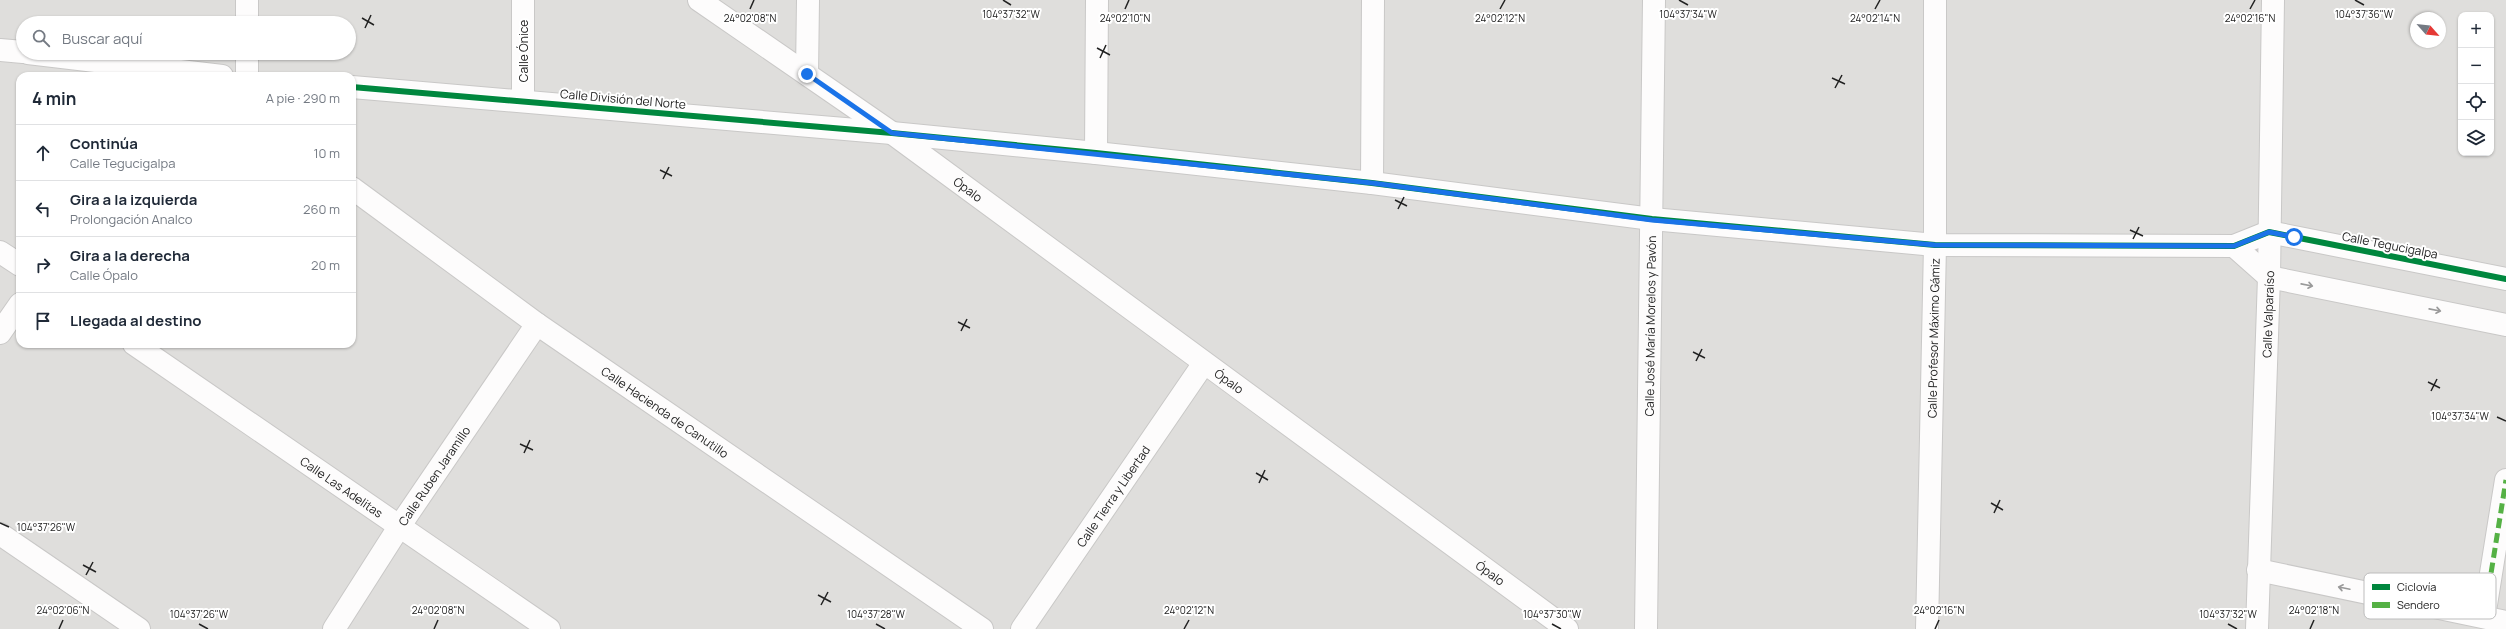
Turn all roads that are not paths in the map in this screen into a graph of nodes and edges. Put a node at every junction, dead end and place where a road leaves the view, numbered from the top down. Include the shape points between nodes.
1 (247, 0) edge
2 (523, 0) edge
3 (699, 0) edge
4 (808, 0) edge
5 (1097, 0) edge
6 (1373, 0) edge
7 (1654, 0) edge
8 (1935, 0) edge
9 (2273, 0) edge
10 (247, 16) edge
11 (0, 50) edge
12 (16, 51) edge
13 (80, 60) edge
14 (247, 60) edge
15 (170, 72) edge
16 (247, 72) edge
17 (807, 74) junction
18 (356, 87) edge
19 (524, 101) junction
20 (892, 133) junction
21 (1096, 153) junction
22 (1372, 183) junction
23 (356, 191) edge
24 (1652, 220) junction
25 (2269, 232) junction
26 (1935, 245) junction
27 (2234, 246) junction
28 (0, 252) edge
29 (16, 262) edge
30 (2269, 277) junction
31 (2506, 279) edge
32 (16, 310) edge
33 (537, 324) junction
34 (2506, 325) edge
35 (0, 333) edge
36 (140, 348) edge
37 (1204, 363) junction
38 (2506, 480) edge
39 (400, 527) junction
40 (0, 534) edge
41 (2258, 570) junction
42 (2491, 573) edge
43 (2364, 592) edge
44 (2493, 619) edge
45 (2506, 622) edge
46 (139, 629) edge
47 (334, 629) edge
48 (549, 629) edge
49 (982, 629) edge
50 (1022, 629) edge
51 (1567, 629) edge
52 (1646, 629) edge
53 (1927, 629) edge
54 (2257, 629) edge

1 - 10 street
2 - 19 street, Calle Ónice
3 - 17 street, Ópalo
4 - 17 street
5 - 21 street
6 - 22 street
7 - 24 street, Calle José María Morelos y Pavón
8 - 26 street, Calle Profesor Máximo Gámiz
9 - 25 street, Calle Valparaíso
11 - 12 street
13 - 15 street
14 - 16 street
17 - 20 street, Ópalo
18 - 19 street, Calle División del Norte
19 - 20 street, Calle División del Norte
20 - 21 street, Calle División del Norte
20 - 37 street, Ópalo
21 - 22 street, Calle División del Norte
22 - 24 street, Calle División del Norte
23 - 33 street, Calle Hacienda de Canutillo
24 - 26 street, Calle División del Norte
24 - 52 street, Calle José María Morelos y Pavón
25 - 27 street
25 - 30 street, Calle Valparaíso
25 - 31 street, Calle Tegucigalpa
26 - 27 street, Calle División del Norte
26 - 53 street, Calle Profesor Máximo Gámiz
27 - 30 street
28 - 29 street
30 -> 34 street
30 - 41 street, Calle Valparaíso
32 - 35 street
33 - 39 street, Calle Ruben Jaramillo
33 - 49 street, Calle Hacienda de Canutillo
36 - 39 street, Calle Las Adelitas
37 - 50 street, Calle Tierra y Libertad
37 - 51 street, Ópalo
38 - 42 street
39 - 47 street, Calle Ruben Jaramillo
39 - 48 street, Calle Las Adelitas
40 - 46 street
43 -> 41 street
41 - 54 street, Calle Valparaíso
44 - 45 street

